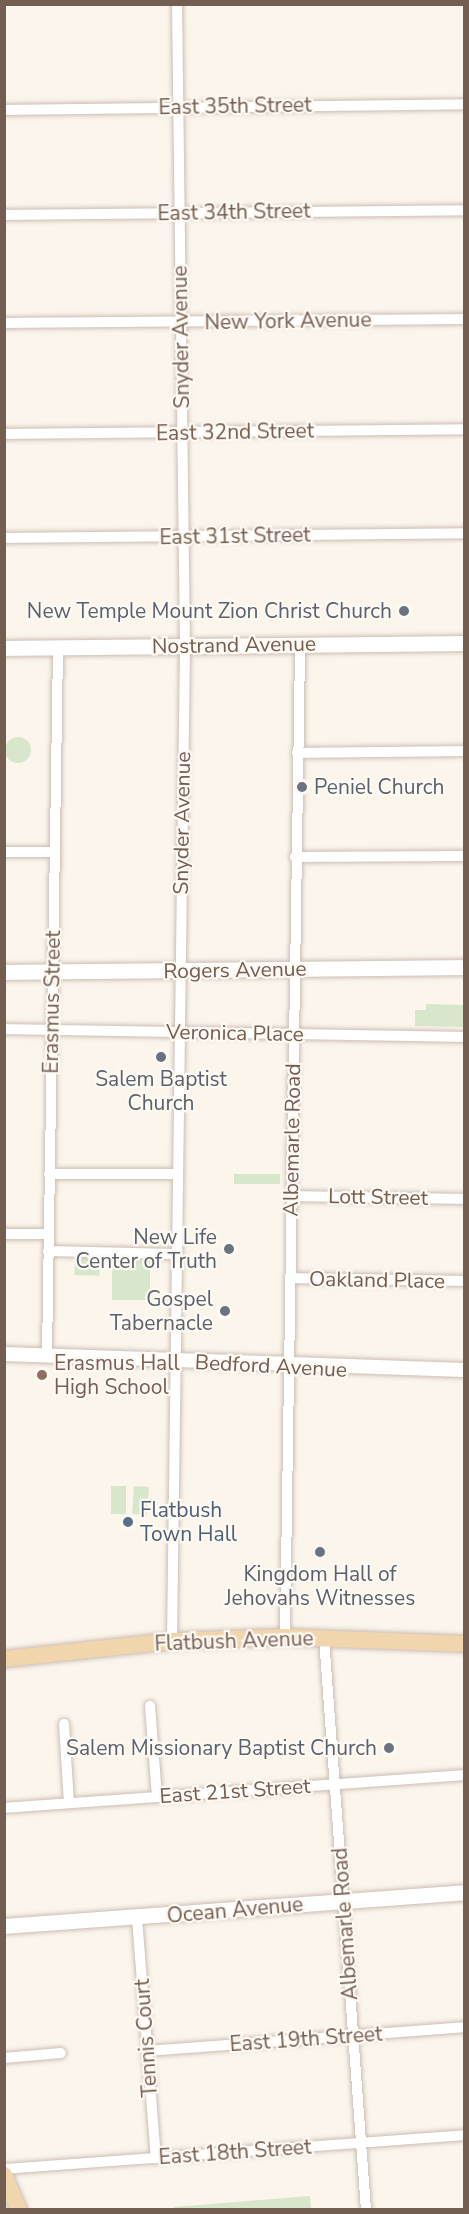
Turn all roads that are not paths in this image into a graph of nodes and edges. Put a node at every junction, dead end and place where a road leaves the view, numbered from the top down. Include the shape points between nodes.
1 (177, 4) edge
2 (465, 104) edge
3 (178, 108) junction
4 (4, 110) edge
5 (465, 210) edge
6 (180, 213) junction
7 (4, 215) edge
8 (465, 319) edge
9 (181, 321) junction
10 (4, 323) edge
11 (465, 429) edge
12 (182, 432) junction
13 (4, 434) edge
14 (465, 533) edge
15 (183, 537) junction
16 (4, 538) edge
17 (465, 643) edge
18 (300, 644) junction
19 (184, 645) junction
20 (4, 648) edge
21 (58, 648) junction
22 (465, 751) edge
23 (297, 753) junction
24 (4, 852) edge
25 (54, 852) junction
26 (465, 856) edge
27 (296, 857) junction
28 (465, 967) edge
29 (295, 969) junction
30 (181, 970) junction
31 (4, 972) edge
32 (52, 972) junction
33 (4, 1029) edge
34 (52, 1030) junction
35 (180, 1032) junction
36 (294, 1034) junction
37 (465, 1037) edge
38 (49, 1174) junction
39 (178, 1174) junction
40 (291, 1196) junction
41 (465, 1199) edge
42 (4, 1234) edge
43 (48, 1234) junction
44 (48, 1251) junction
45 (176, 1254) junction
46 (290, 1278) junction
47 (465, 1281) edge
48 (4, 1354) edge
49 (47, 1356) junction
50 (176, 1362) junction
51 (289, 1366) junction
52 (465, 1370) edge
53 (285, 1637) junction
54 (324, 1638) junction
55 (172, 1641) junction
56 (465, 1644) edge
57 (4, 1659) edge
58 (150, 1706) dead end
59 (64, 1725) dead end
60 (465, 1774) edge
61 (335, 1784) junction
62 (157, 1797) junction
63 (69, 1803) junction
64 (4, 1808) edge
65 (465, 1892) edge
66 (343, 1901) junction
67 (137, 1918) junction
68 (4, 1926) edge
69 (465, 2027) edge
70 (354, 2035) junction
71 (147, 2051) junction
72 (61, 2053) dead end
73 (4, 2058) edge
74 (465, 2135) edge
75 (361, 2142) junction
76 (156, 2158) junction
77 (4, 2169) edge
78 (4, 2175) edge
79 (19, 2210) edge
80 (366, 2210) edge

1 - 3 street, Snyder Avenue
2 - 3 street, East 35th Street
3 - 4 street, East 35th Street
3 - 6 street, Snyder Avenue
5 - 6 street, East 34th Street
6 - 7 street, East 34th Street
6 - 9 street, Snyder Avenue
8 - 9 street, New York Avenue
9 - 10 street, New York Avenue
9 - 12 street, Snyder Avenue
11 - 12 street, East 32nd Street
12 - 13 street, East 32nd Street
12 - 15 street, Snyder Avenue
14 - 15 street, East 31st Street
15 - 16 street, East 31st Street
15 - 19 street, Snyder Avenue
17 - 18 main road, Nostrand Avenue
18 - 19 main road, Nostrand Avenue
18 - 23 street, Albemarle Road
19 - 21 main road, Nostrand Avenue
19 - 30 street, Snyder Avenue
20 - 21 main road, Nostrand Avenue
21 - 25 street, Erasmus Street
22 - 23 street
23 - 27 street, Albemarle Road
24 - 25 street
25 - 32 street, Erasmus Street
26 - 27 street
27 - 29 street, Albemarle Road
28 - 29 main road, Rogers Avenue
29 - 30 main road, Rogers Avenue
29 - 36 street, Albemarle Road
30 - 32 main road, Rogers Avenue
30 - 35 street, Snyder Avenue
31 - 32 main road, Rogers Avenue
32 - 34 street, Erasmus Street
33 - 34 street, Veronica Place
34 - 35 street, Veronica Place
34 - 38 street, Erasmus Street
35 - 36 street, Veronica Place
35 - 39 street, Snyder Avenue
36 - 37 street, Veronica Place
36 - 40 street, Albemarle Road
38 - 39 street
38 - 43 street, Erasmus Street
39 - 45 street, Snyder Avenue
40 - 41 street, Lott Street
40 - 46 street, Albemarle Road
42 - 43 street
43 - 44 street, Erasmus Street
44 - 45 street
44 - 49 street, Erasmus Street
45 - 50 street, Snyder Avenue
46 - 47 street, Oakland Place
46 - 51 street, Albemarle Road
48 - 49 street, Bedford Avenue
49 - 50 street, Bedford Avenue
50 - 51 street, Bedford Avenue
50 - 55 street, Snyder Avenue
51 - 52 street, Bedford Avenue
51 - 53 street, Albemarle Road
53 - 54 main road, Flatbush Avenue
53 - 55 main road, Flatbush Avenue
54 - 56 main road, Flatbush Avenue
54 - 61 street, Albemarle Road
55 - 57 main road, Flatbush Avenue
58 - 62 street
59 - 63 street
60 - 61 street, East 21st Street
61 - 62 street, East 21st Street
61 - 66 street, Albemarle Road
62 - 63 street, East 21st Street
63 - 64 street, East 21st Street
65 - 66 main road, Ocean Avenue
66 - 67 main road, Ocean Avenue
66 - 70 street, Albemarle Road
67 - 68 main road, Ocean Avenue
67 - 71 street, Tennis Court
69 - 70 street, East 19th Street
70 - 71 street, East 19th Street
70 - 75 street, Albemarle Road
71 - 76 street, Tennis Court
72 - 73 street
74 - 75 street, East 18th Street
75 - 76 street, East 18th Street
75 - 80 street, Albemarle Road
76 - 77 street, East 18th Street
78 - 79 main road

